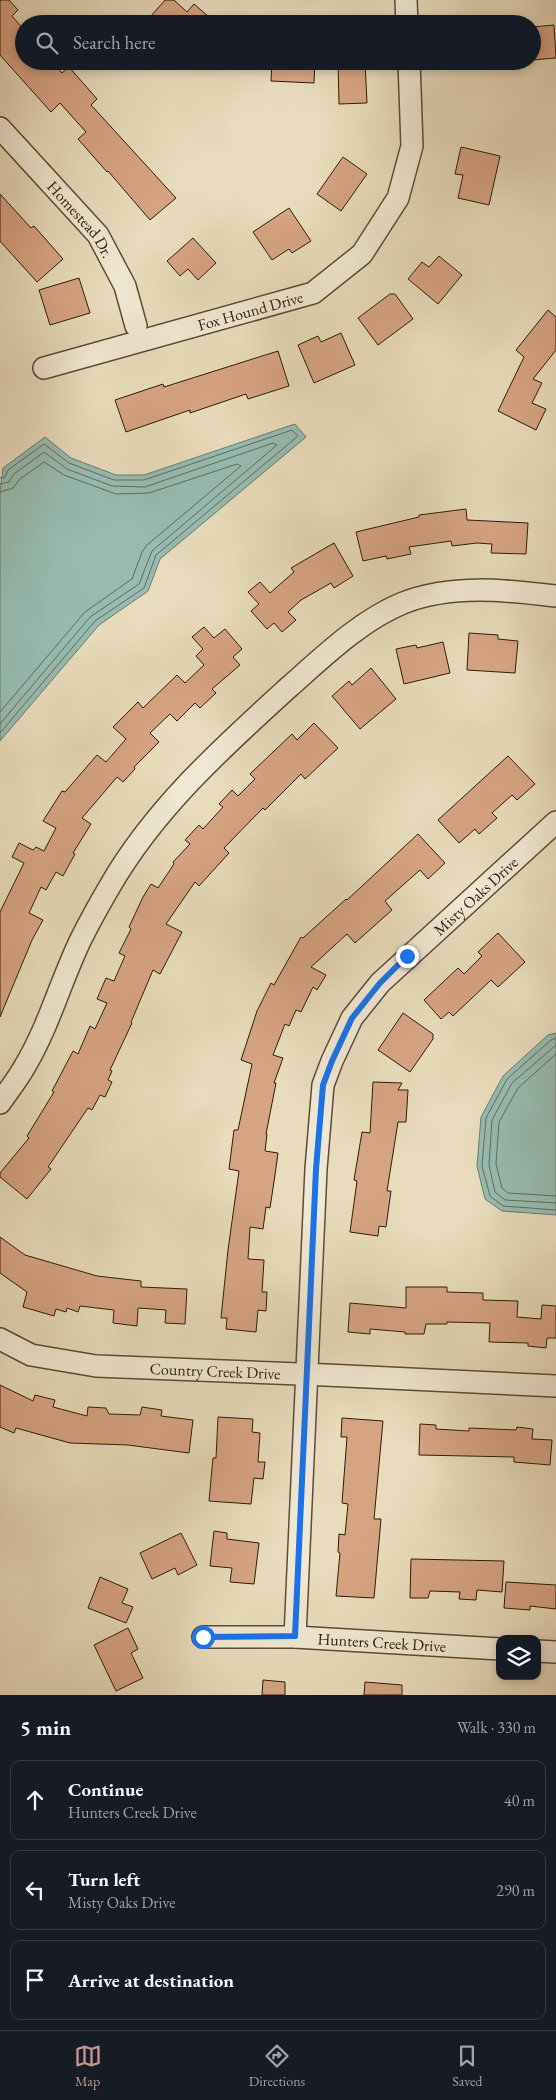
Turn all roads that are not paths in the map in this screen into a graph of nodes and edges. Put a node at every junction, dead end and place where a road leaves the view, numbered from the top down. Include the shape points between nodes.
1 (406, 0) edge
2 (407, 15) edge
3 (409, 70) edge
4 (0, 128) edge
5 (136, 326) dead end
6 (44, 368) dead end
7 (556, 596) edge
8 (556, 822) edge
9 (0, 1103) edge
10 (0, 1339) edge
11 (306, 1375) junction
12 (556, 1386) edge
13 (295, 1636) junction
14 (203, 1637) dead end
15 (496, 1648) edge
16 (541, 1651) edge
17 (556, 1652) edge

1 - 2 street
3 - 6 street, Fox Hound Drive via 412,146 398,198 362,254 313,293
4 - 5 street, Homestead Dr. via 98,235 125,286
7 - 9 street via 477,590 445,593 403,603 359,628 303,675 192,778 144,834 80,940 26,1066
8 - 11 street, Misty Oaks Drive via 380,983 352,1018 332,1061 323,1085 316,1169
10 - 11 street, Country Creek Drive via 31,1355 96,1366
11 - 12 street, Country Creek Drive
11 - 13 street, Misty Oaks Drive
13 - 14 street, Hunters Creek Drive
13 - 15 street, Hunters Creek Drive
16 - 17 street

